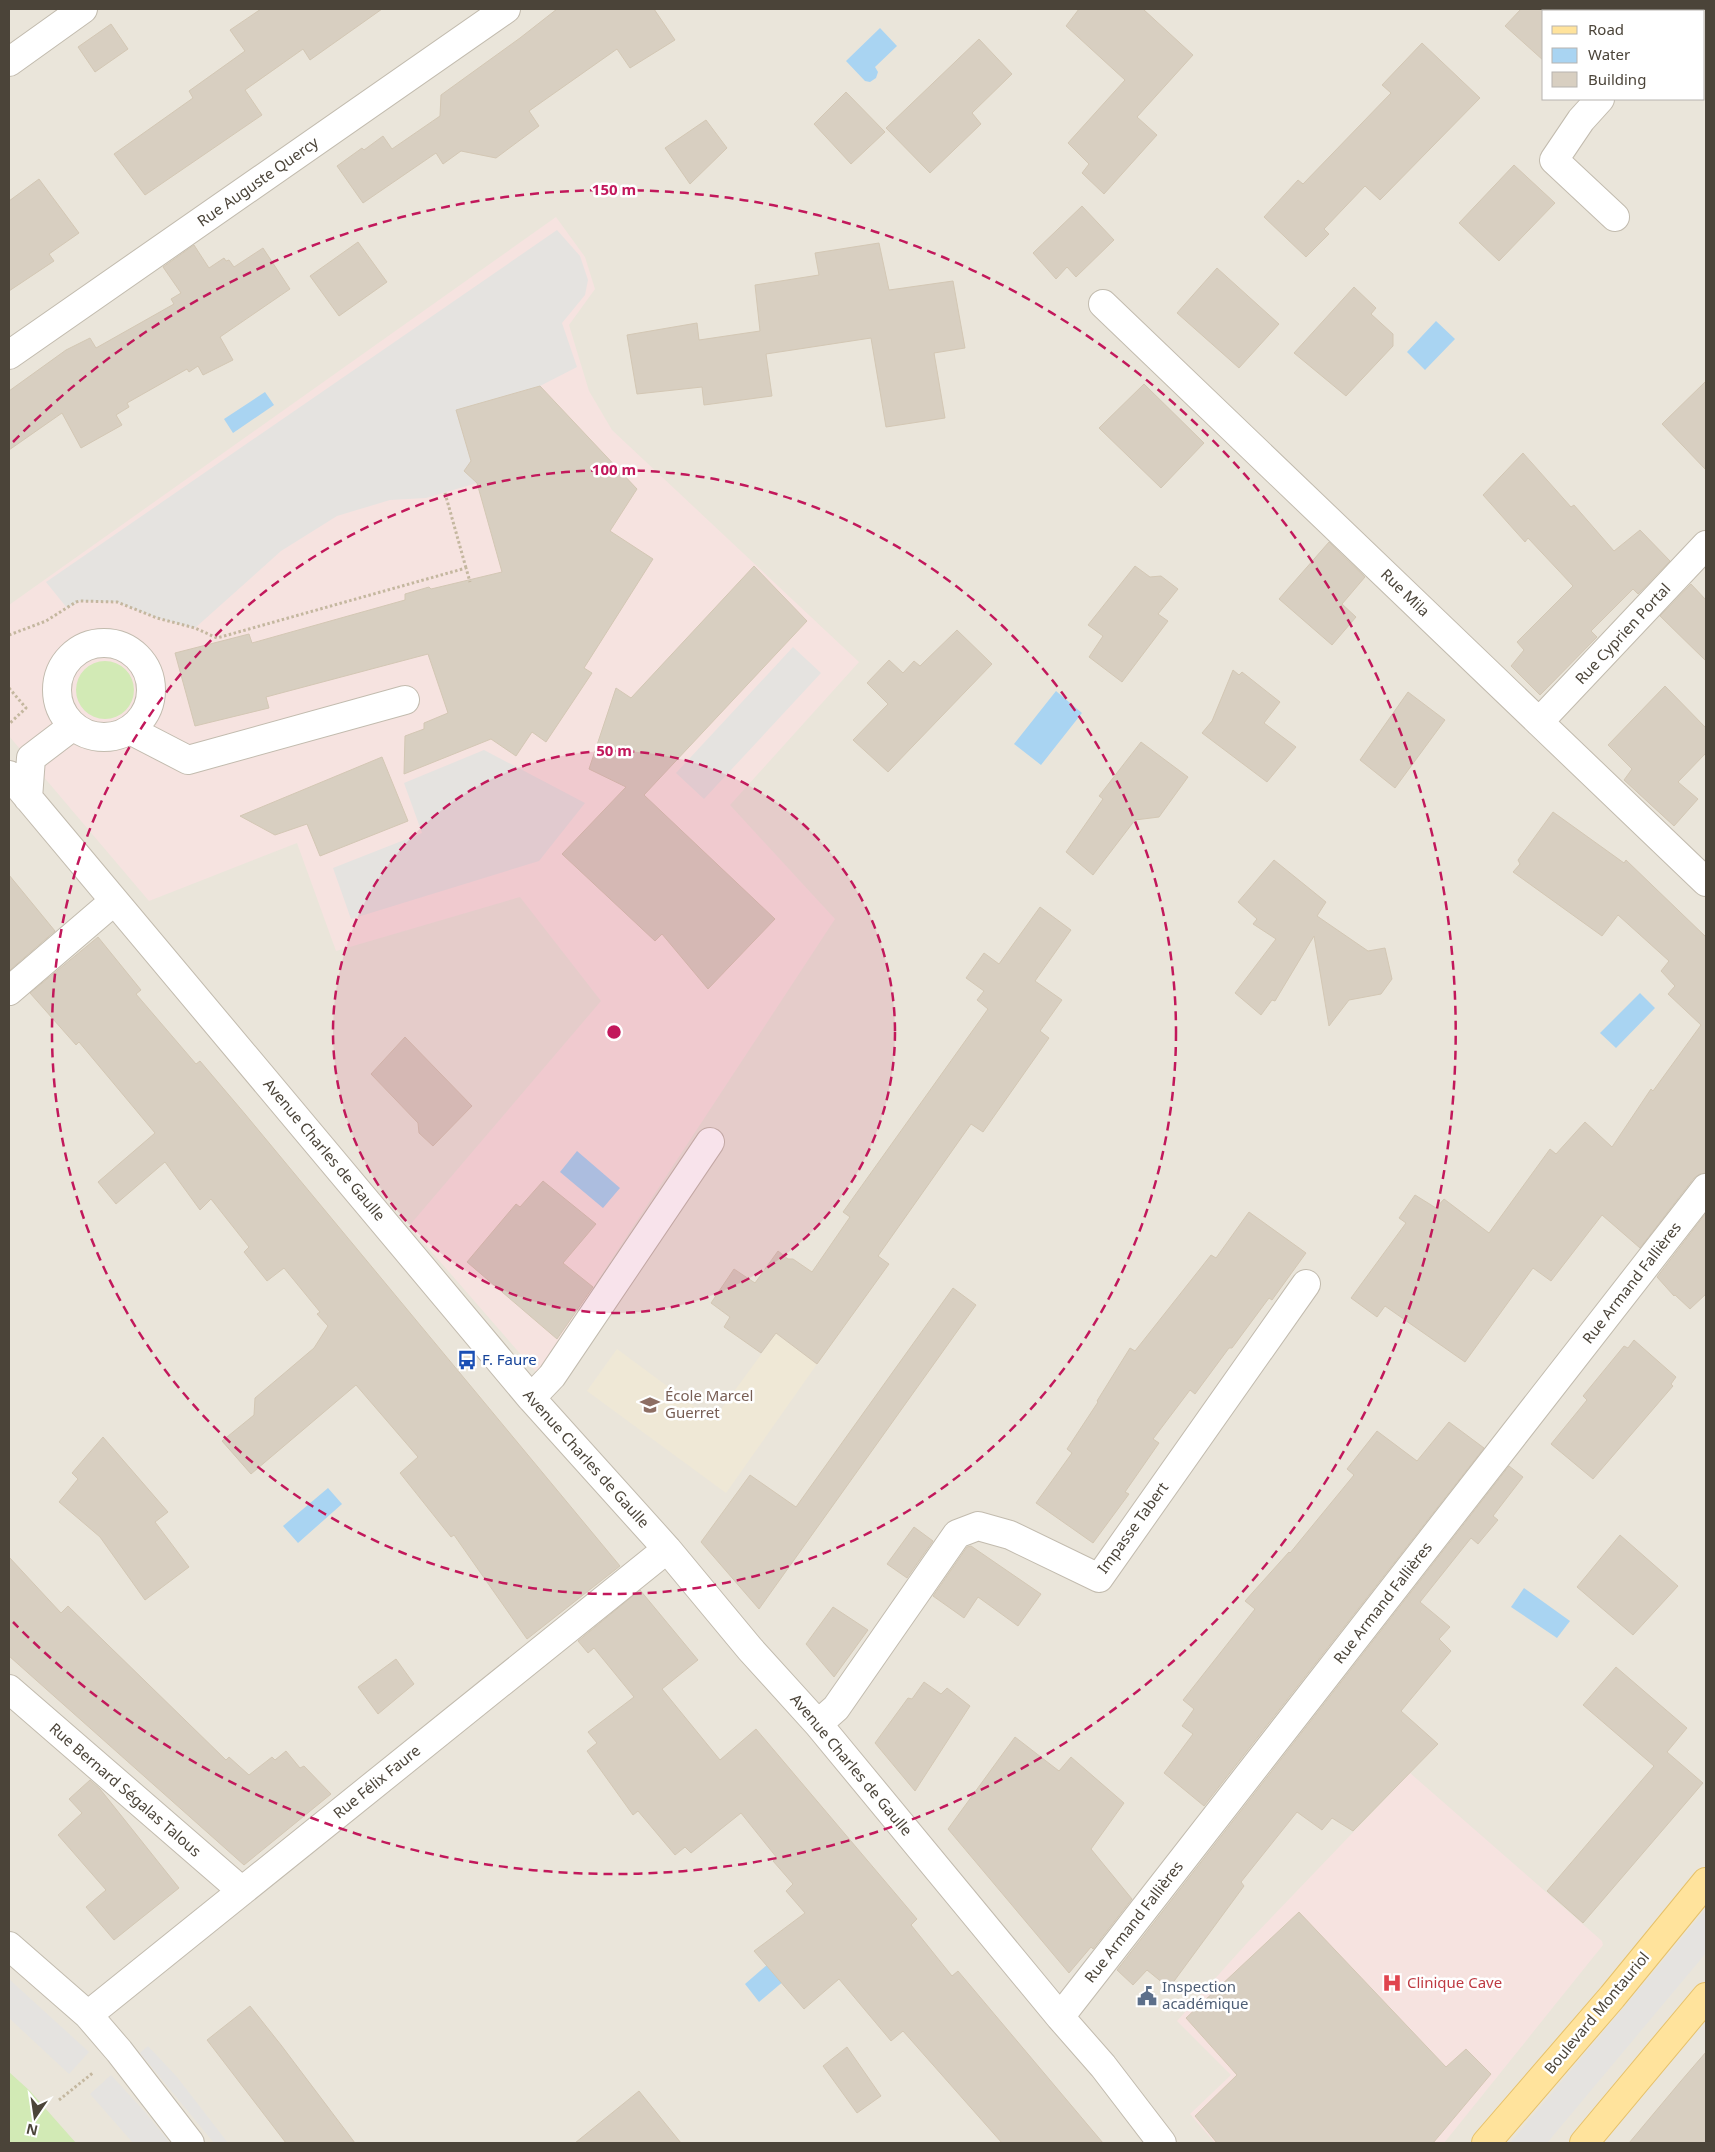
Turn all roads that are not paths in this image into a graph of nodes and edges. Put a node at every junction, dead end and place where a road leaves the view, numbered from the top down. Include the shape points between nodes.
1 (83, 9) edge
2 (506, 9) edge
3 (9, 62) edge
4 (1599, 100) edge
5 (1615, 217) dead end
6 (1103, 304) dead end
7 (9, 355) edge
8 (1706, 546) edge
9 (406, 700) dead end
10 (1539, 722) junction
11 (73, 726) junction
12 (130, 730) junction
13 (9, 775) edge
14 (28, 798) junction
15 (1706, 882) edge
16 (113, 902) junction
17 (9, 991) edge
18 (710, 1142) dead end
19 (1706, 1188) edge
20 (1306, 1284) dead end
21 (531, 1398) junction
22 (666, 1549) junction
23 (9, 1689) edge
24 (818, 1724) junction
25 (1706, 1882) edge
26 (242, 1891) junction
27 (9, 1946) edge
28 (1706, 1997) edge
29 (88, 2015) junction
30 (1060, 2017) junction
31 (1156, 2141) edge
32 (190, 2143) edge
33 (1486, 2143) edge
34 (1584, 2143) edge

1 - 3 street
2 - 7 street, Rue Auguste Quercy
4 - 5 street via 1554,160
6 - 10 street, Rue Mila
8 - 10 street, Rue Cyprien Portal
9 - 12 street via 188,760
10 - 15 street, Rue Mila
11 - 12 street via 86,734 101,737 116,736
11 - 12 street via 57,698 57,682 72,655 101,642 117,644 131,651 143,662 150,676 149,706 142,719
11 - 14 street via 31,758
13 - 14 street, Avenue Charles de Gaulle
14 - 16 street, Avenue Charles de Gaulle
16 - 17 street
16 - 21 street, Avenue Charles de Gaulle
18 - 21 street via 552,1376
19 - 30 street, Rue Armand Fallières
20 - 24 street, Impasse Tabert via 1099,1578 1010,1535 978,1526 957,1534 836,1708
21 - 22 street, Avenue Charles de Gaulle
22 - 24 street, Avenue Charles de Gaulle
22 - 26 street, Rue Félix Faure
23 - 26 street, Rue Bernard Ségalas Talous
24 - 30 street, Avenue Charles de Gaulle
25 - 33 main road, Boulevard Montauriol
26 - 29 street, Rue Félix Faure
27 - 29 street
28 - 34 main road
29 - 32 street
30 - 31 street, Avenue Charles de Gaulle via 1103,2066

